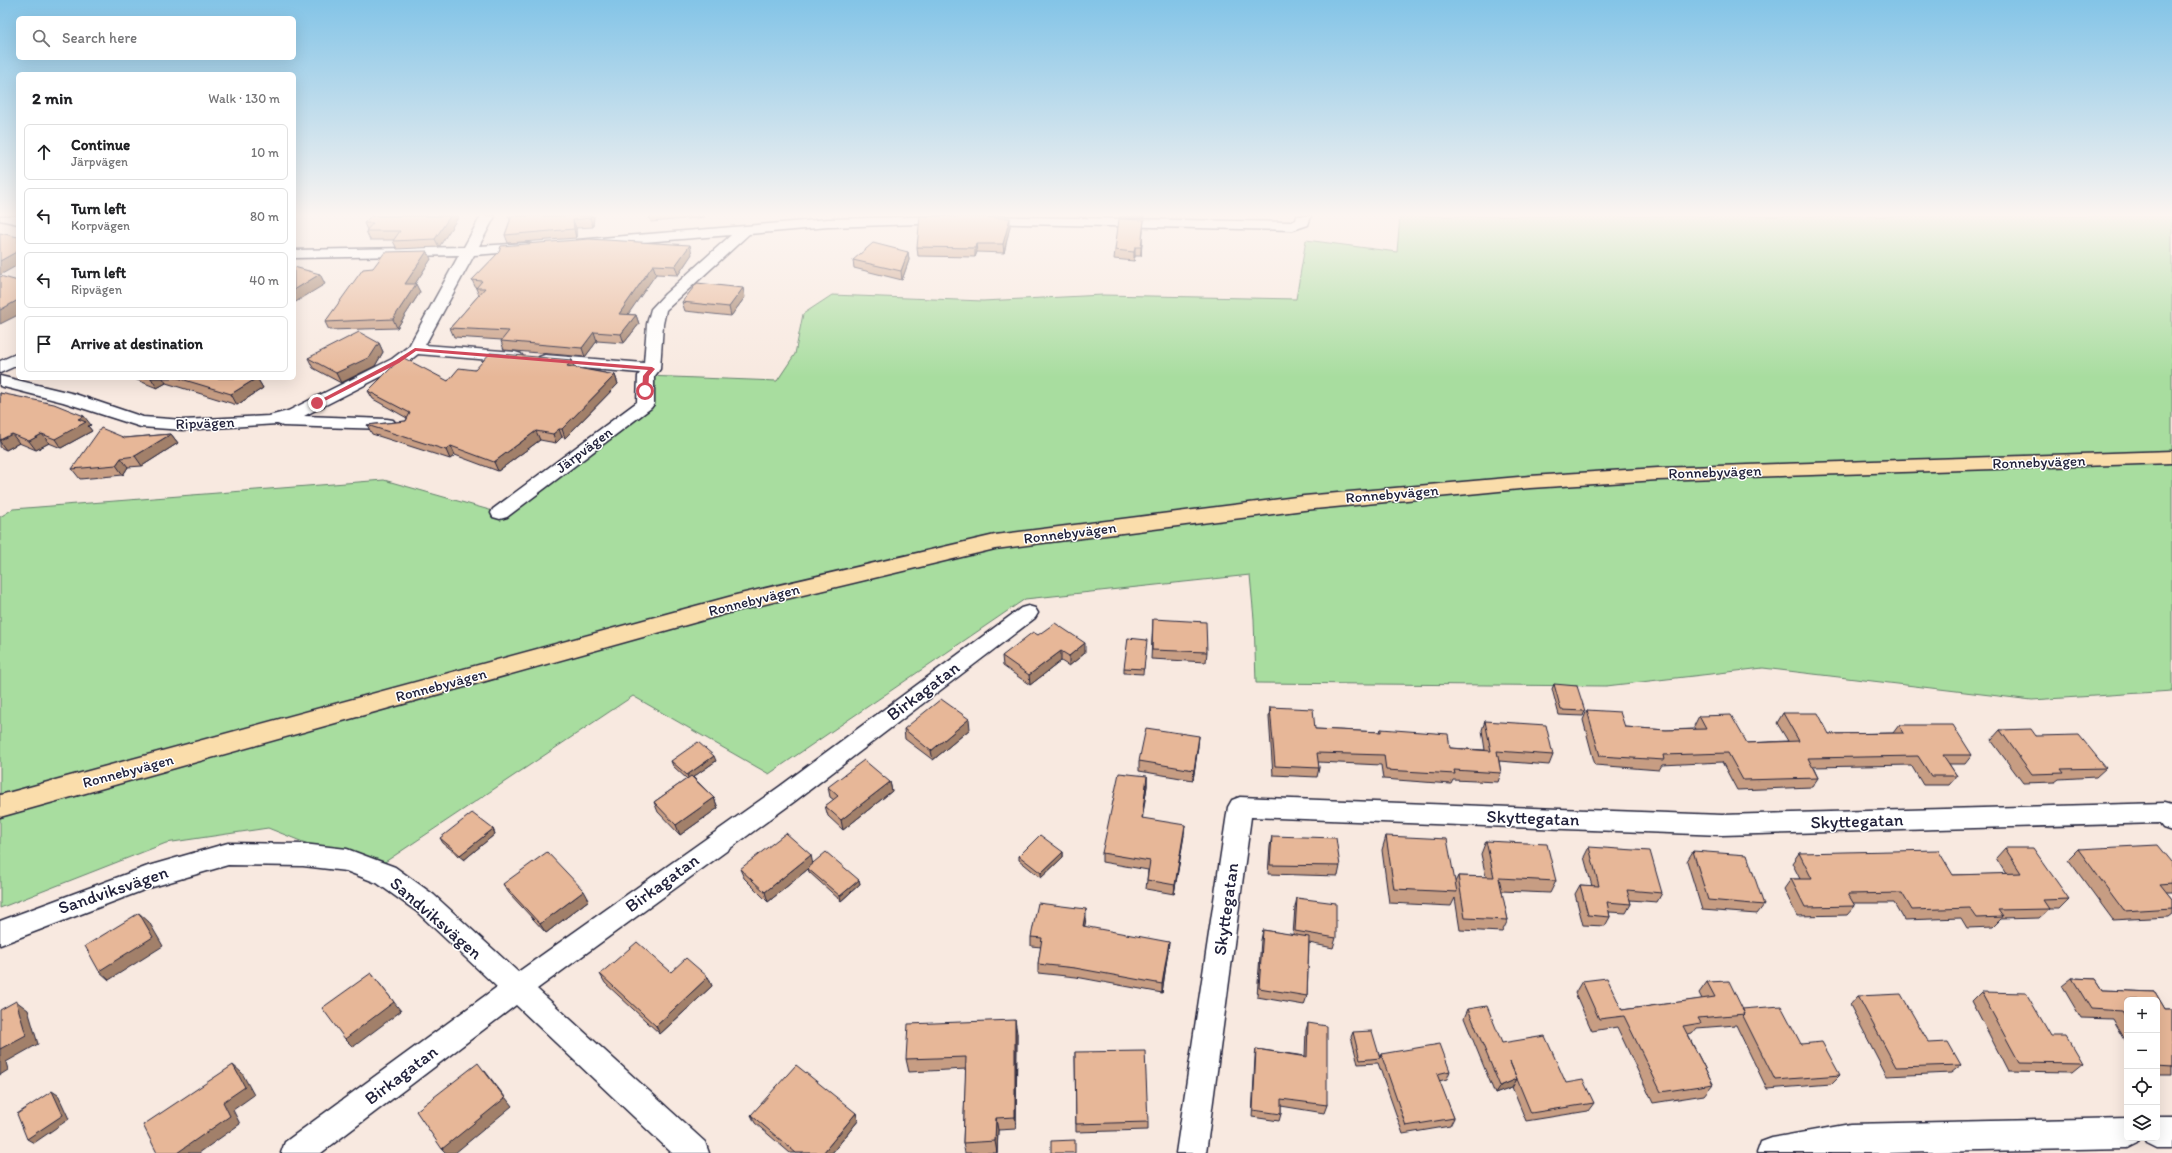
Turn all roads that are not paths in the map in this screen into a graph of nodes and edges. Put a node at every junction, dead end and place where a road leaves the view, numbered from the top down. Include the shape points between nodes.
1 (457, 270) edge
2 (700, 270) edge
3 (415, 349) junction
4 (16, 359) edge
5 (0, 368) edge
6 (649, 372) junction
7 (0, 381) edge
8 (269, 421) junction
9 (387, 424) edge
10 (2172, 457) edge
11 (500, 514) dead end
12 (1028, 613) dead end
13 (0, 806) edge
14 (2172, 821) edge
15 (0, 933) edge
16 (516, 989) junction
17 (2160, 1132) edge
18 (2172, 1132) edge
19 (2124, 1133) edge
20 (296, 1153) edge
21 (694, 1153) edge
22 (1191, 1153) edge
23 (1772, 1153) edge

1 - 3 street, Ripvägen
2 - 6 street via 659,309
3 - 6 street
3 - 8 street, Ripvägen via 398,362 294,415
4 - 5 street
6 - 11 street, Järpvägen via 645,404
7 - 8 street, Ripvägen via 69,398 141,422 182,425
8 - 9 street, Ripvägen
10 - 13 main road, Ronnebyvägen via 1658,474 1530,482 1304,503 995,542 736,604
12 - 16 street, Birkagatan via 787,794
14 - 22 street, Skyttegatan via 2165,813 1722,825 1240,807
15 - 16 street, Sandviksvägen via 33,918 148,876 228,854 303,855 347,860 386,874 425,903
16 - 20 street, Birkagatan
16 - 21 street, Sandviksvägen
17 - 18 street
19 - 23 street via 1850,1139

